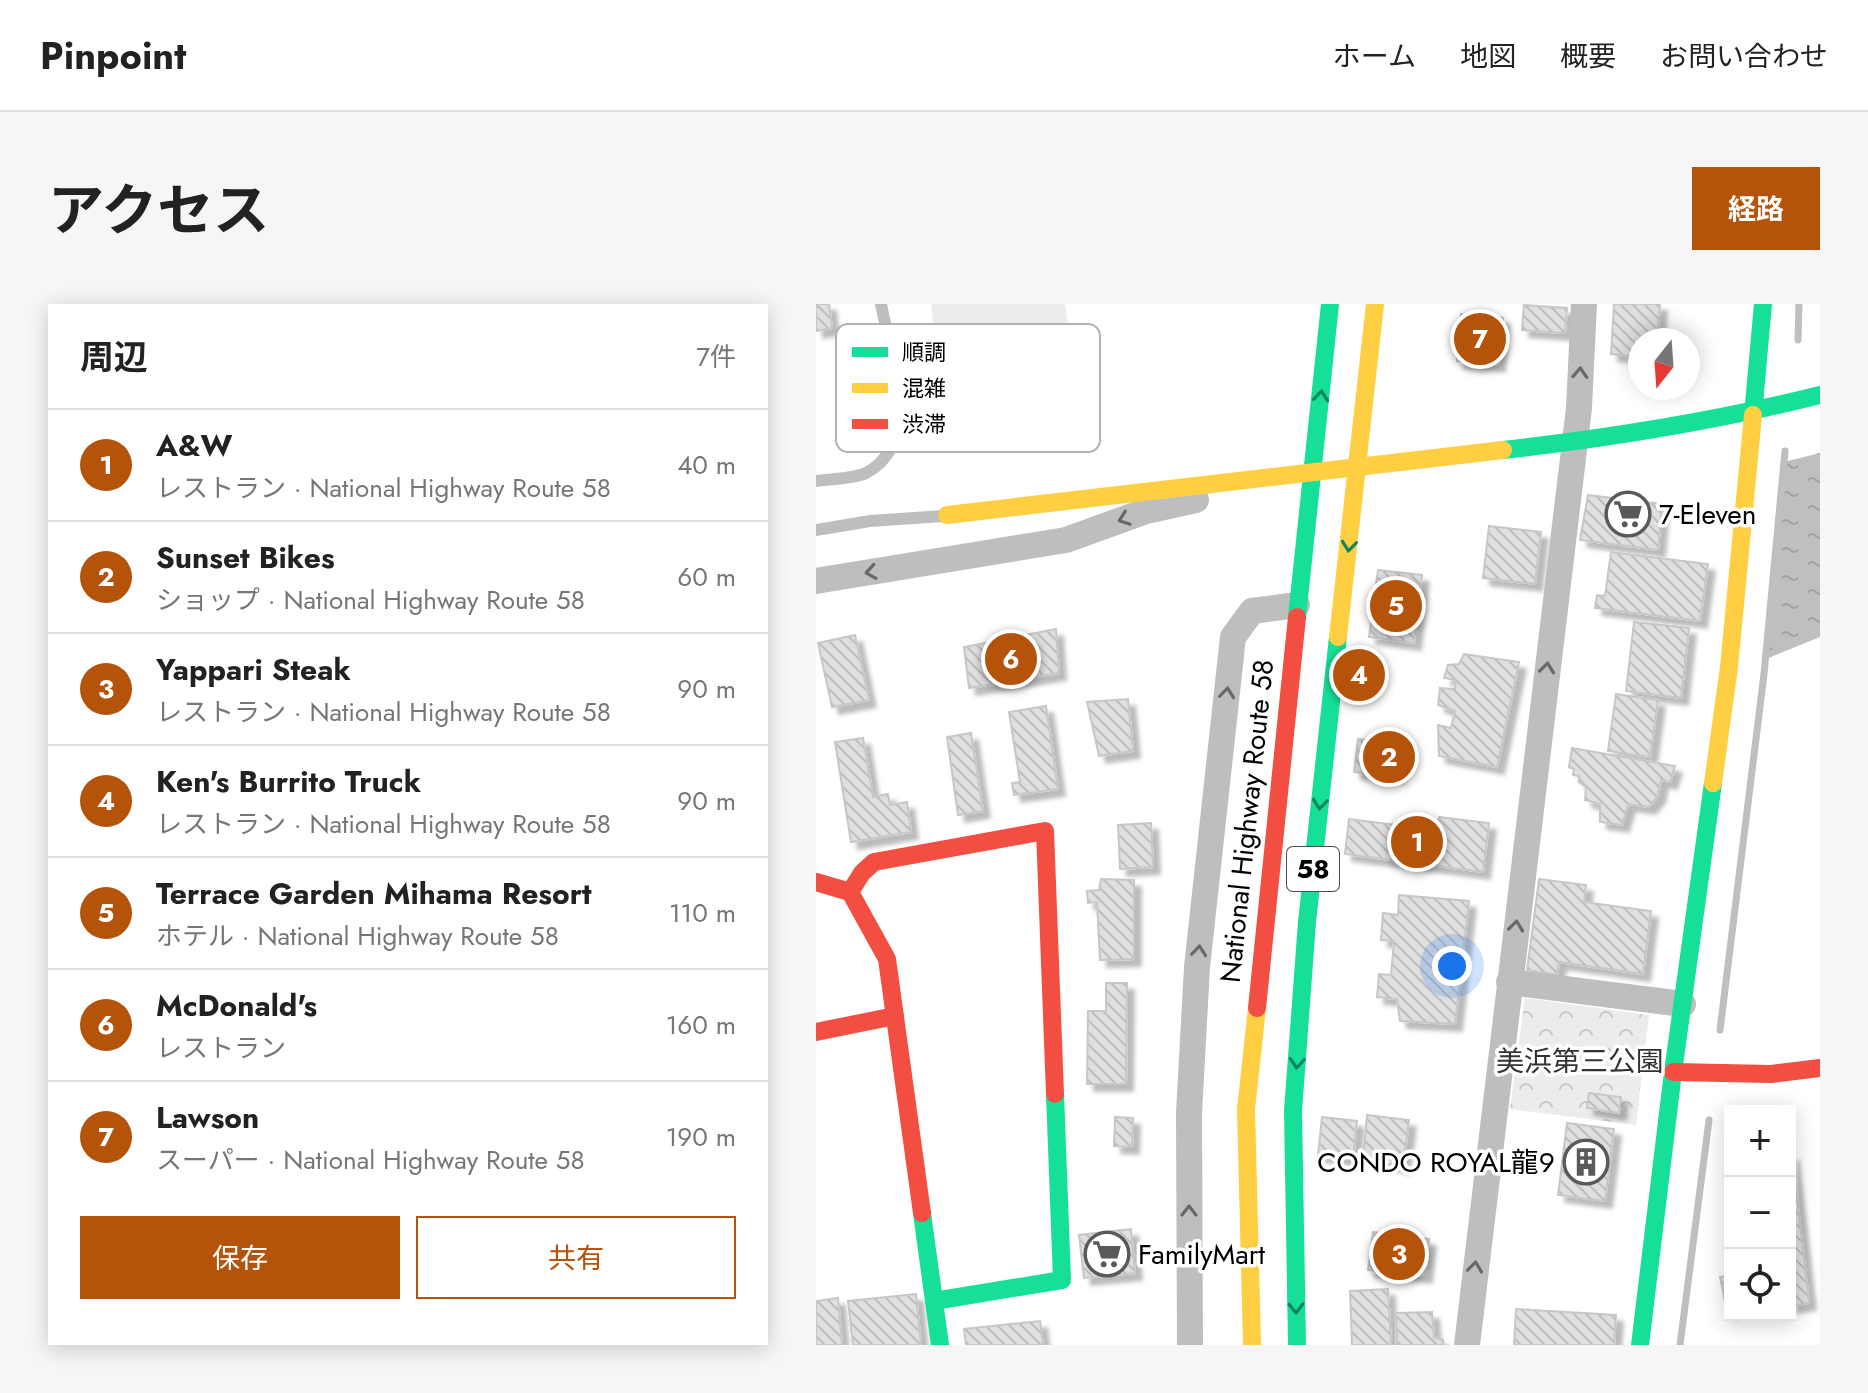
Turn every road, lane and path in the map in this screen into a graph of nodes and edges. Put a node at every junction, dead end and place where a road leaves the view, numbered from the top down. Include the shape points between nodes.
1 (881, 304) edge
2 (1330, 304) edge
3 (1375, 304) edge
4 (1584, 304) edge
5 (1763, 304) edge
6 (885, 324) edge
7 (1820, 395) edge
8 (1755, 411) junction
9 (1574, 442) junction
10 (888, 452) edge
11 (1357, 468) junction
12 (1311, 473) junction
13 (1252, 480) junction
14 (816, 481) edge
15 (947, 515) joint
16 (816, 530) edge
17 (816, 581) edge
18 (1297, 605) junction
19 (816, 882) edge
20 (850, 892) junction
21 (1509, 982) junction
22 (1683, 1004) junction
23 (895, 1016) junction
24 (816, 1032) edge
25 (1820, 1068) edge
26 (1673, 1072) junction
27 (934, 1301) junction
28 (940, 1345) edge
29 (1190, 1345) edge
30 (1252, 1345) edge
31 (1297, 1345) edge
32 (1467, 1345) edge
33 (1640, 1345) edge

1 - 6 lane
12 -> 2 main road, National Highway Route 58 / 58
3 - 11 main road, 58
9 -> 4 street
5 - 8 main road
7 - 8 main road
8 - 9 main road
8 - 22 main road via 1729,667
9 - 11 main road
21 -> 9 street
10 - 14 lane via 865,474
11 - 12 main road
11 -> 31 main road, 58 via 1307,922 1293,1111
12 - 13 main road
12 - 18 main road, National Highway Route 58 / 58
13 - 15 main road
13 -> 17 street via 1066,540
15 - 16 lane
29 -> 18 street via 1189,1113 1197,967 1233,637 1252,611
18 - 30 main road, National Highway Route 58 / 58 via 1246,1109
19 - 20 main road
20 - 23 main road via 887,959
20 - 27 main road via 874,862 1045,831 1062,1280
21 - 22 street
32 -> 21 street
22 - 26 main road
23 - 24 main road
23 - 27 main road
25 - 26 main road via 1771,1074
26 - 33 main road
27 - 28 main road

